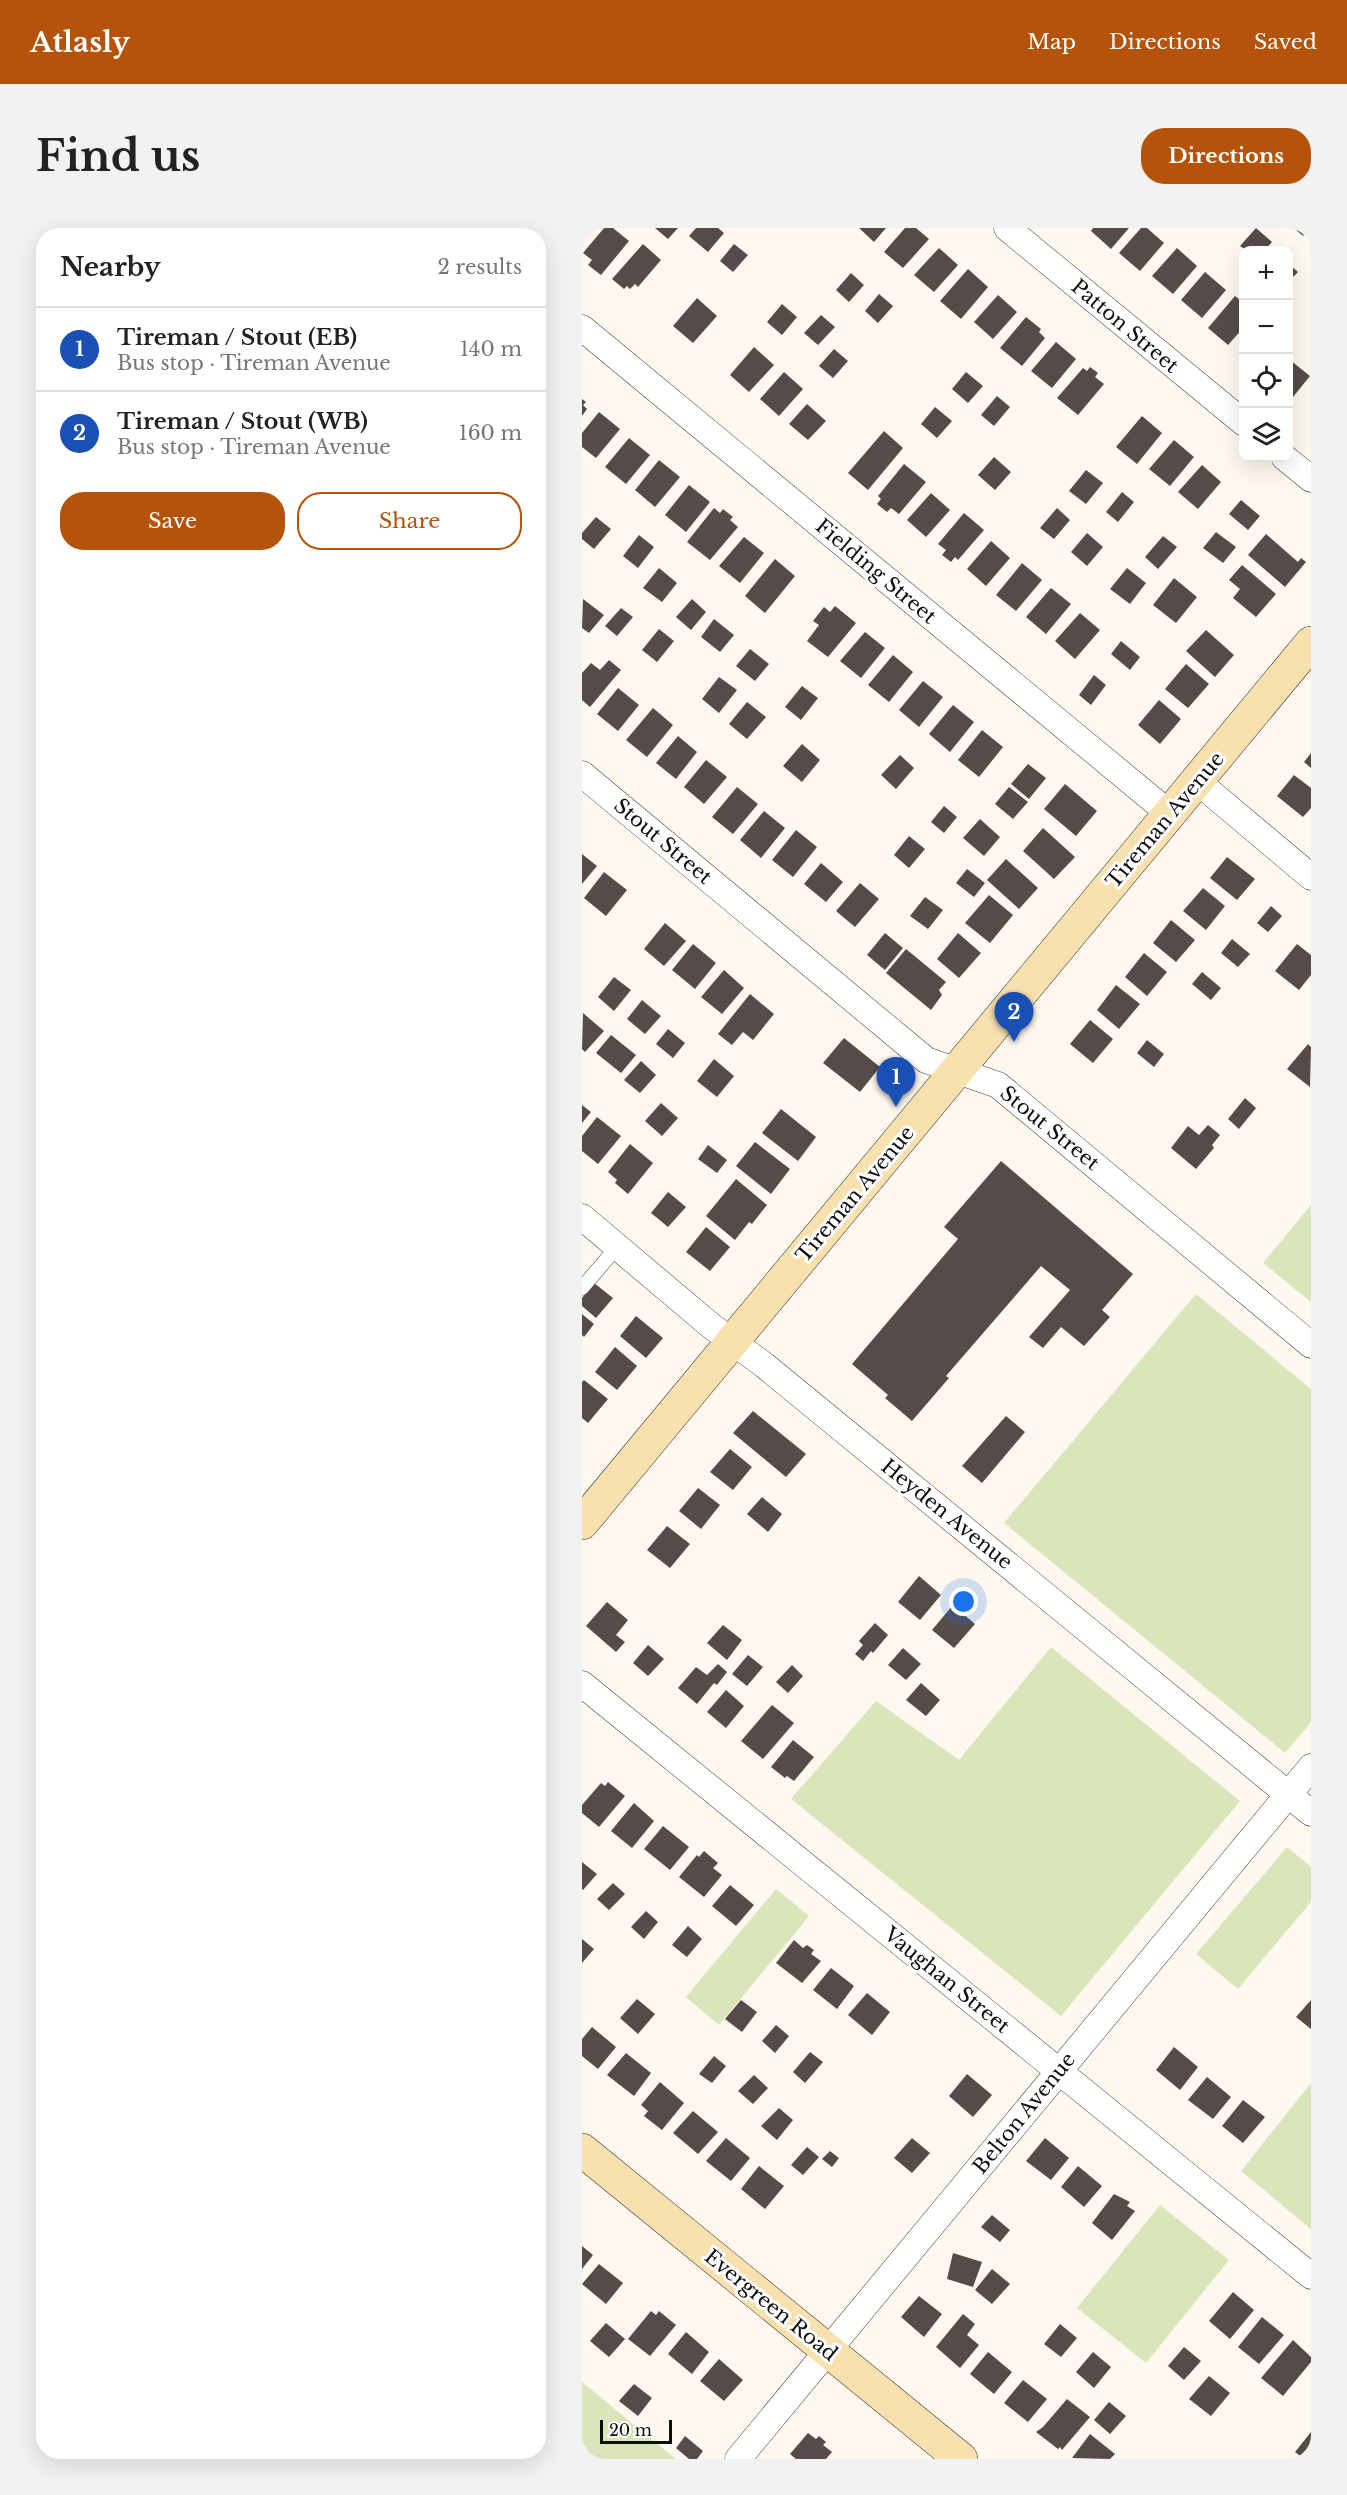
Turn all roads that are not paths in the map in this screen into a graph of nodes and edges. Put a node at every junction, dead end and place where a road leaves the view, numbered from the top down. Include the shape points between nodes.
1 (1007, 228) edge
2 (582, 328) edge
3 (1239, 419) edge
4 (1290, 462) edge
5 (1311, 479) edge
6 (1311, 643) edge
7 (582, 774) edge
8 (1197, 781) junction
9 (1170, 813) junction
10 (1311, 877) edge
11 (957, 1071) junction
12 (582, 1217) edge
13 (617, 1246) junction
14 (582, 1288) edge
15 (732, 1341) junction
16 (1311, 1345) edge
17 (582, 1523) edge
18 (582, 1684) edge
19 (1311, 1767) edge
20 (1288, 1794) junction
21 (1311, 1813) edge
22 (1059, 2071) junction
23 (582, 2150) edge
24 (1311, 2276) edge
25 (828, 2351) junction
26 (738, 2459) edge
27 (961, 2459) edge

1 - 3 street, Patton Street
2 - 9 street, Fielding Street
4 - 5 street
6 - 8 street, Tireman Avenue
7 - 11 street, Stout Street via 926,1060
8 - 9 street, Tireman Avenue
8 - 10 street
9 - 11 street, Tireman Avenue
11 - 15 street, Tireman Avenue
11 - 16 street, Stout Street via 998,1085
12 - 13 street, Heyden Avenue
13 - 14 lane
13 - 15 street, Heyden Avenue
15 - 17 street, Tireman Avenue
15 - 20 street, Heyden Avenue
18 - 22 street, Vaughan Street
19 - 20 street, Belton Avenue
20 - 21 street, Heyden Avenue
20 - 22 street, Belton Avenue
22 - 24 street, Vaughan Street
22 - 25 street, Belton Avenue
23 - 25 street, Evergreen Road
25 - 26 street, Belton Avenue
25 - 27 street, Evergreen Road

